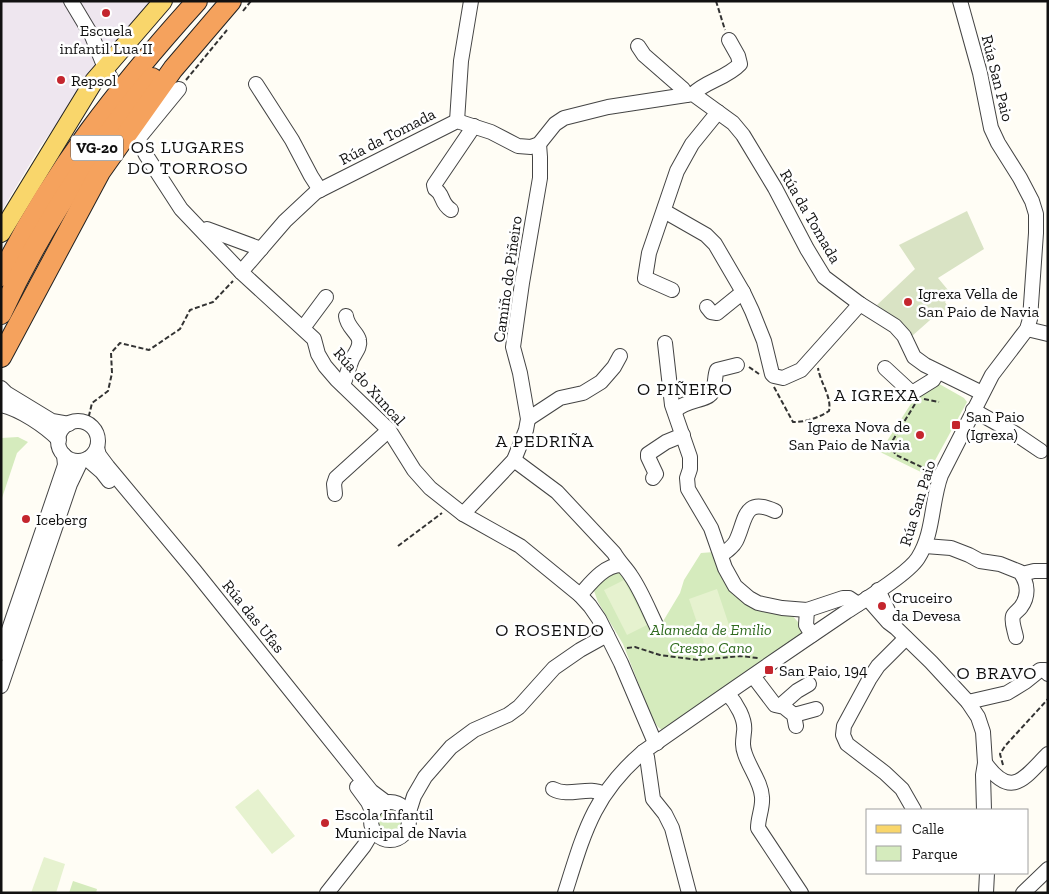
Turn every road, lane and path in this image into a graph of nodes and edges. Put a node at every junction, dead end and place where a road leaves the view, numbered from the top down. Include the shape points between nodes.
1 (71, 1) edge
2 (163, 1) edge
3 (197, 1) edge
4 (220, 1) edge
5 (251, 1) edge
6 (471, 1) edge
7 (716, 1) edge
8 (960, 1) edge
9 (236, 8) edge
10 (229, 28) dead end
11 (729, 40) joint
12 (638, 46) dead end
13 (109, 74) junction
14 (256, 84) dead end
15 (179, 89) joint
16 (689, 95) junction
17 (718, 112) junction
18 (457, 121) junction
19 (474, 126) junction
20 (538, 144) junction
21 (320, 190) junction
22 (451, 210) dead end
23 (664, 212) junction
24 (207, 229) dead end
25 (1, 233) edge
26 (261, 249) junction
27 (242, 272) junction
28 (1, 276) edge
29 (672, 290) dead end
30 (744, 292) junction
31 (326, 296) dead end
32 (860, 304) junction
33 (706, 307) dead end
34 (1, 314) edge
35 (346, 316) dead end
36 (303, 328) junction
37 (1028, 329) junction
38 (1048, 334) edge
39 (665, 343) dead end
40 (620, 356) dead end
41 (1, 357) edge
42 (737, 365) dead end
43 (885, 368) dead end
44 (938, 372) junction
45 (343, 385) junction
46 (1, 388) edge
47 (982, 393) junction
48 (922, 399) dead end
49 (917, 402) dead end
50 (939, 402) dead end
51 (1, 405) edge
52 (973, 410) junction
53 (675, 411) junction
54 (528, 419) junction
55 (69, 424) junction
56 (87, 424) junction
57 (389, 430) junction
58 (683, 435) junction
59 (59, 440) junction
60 (97, 448) junction
61 (1041, 451) dead end
62 (64, 455) junction
63 (84, 460) junction
64 (514, 460) junction
65 (926, 469) dead end
66 (653, 478) dead end
67 (335, 494) dead end
68 (452, 505) junction
69 (775, 511) dead end
70 (464, 514) junction
71 (398, 546) dead end
72 (925, 546) junction
73 (721, 555) junction
74 (620, 564) junction
75 (1048, 571) edge
76 (1022, 574) junction
77 (580, 595) junction
78 (868, 597) junction
79 (807, 610) junction
80 (658, 629) dead end
81 (901, 633) junction
82 (607, 635) junction
83 (812, 635) junction
84 (1016, 637) dead end
85 (625, 648) dead end
86 (1, 654) edge
87 (763, 658) dead end
88 (1048, 674) edge
89 (753, 676) junction
90 (809, 684) dead end
91 (1, 686) edge
92 (728, 694) junction
93 (1048, 699) edge
94 (968, 702) junction
95 (780, 705) junction
96 (816, 709) dead end
97 (657, 743) junction
98 (643, 752) junction
99 (1048, 754) edge
100 (985, 763) junction
101 (1002, 773) junction
102 (553, 789) dead end
103 (983, 789) junction
104 (604, 794) junction
105 (414, 796) junction
106 (391, 803) junction
107 (913, 809) edge
108 (984, 809) edge
109 (373, 814) junction
110 (408, 815) junction
111 (373, 830) junction
112 (388, 840) junction
113 (1048, 869) edge
114 (987, 874) edge
115 (328, 893) edge
116 (338, 893) edge
117 (565, 893) edge
118 (689, 893) edge
119 (801, 893) edge
120 (986, 893) edge
121 (1024, 893) edge

1 - 13 street
2 - 13 main road
3 - 28 highway, VG-20 via 86,134 45,197
4 - 34 highway, VG-20 via 160,68 100,144 60,204
5 - 9 path
6 - 18 street via 459,77
7 - 11 path
8 - 37 street, Rúa San Paio via 991,128 1020,178 1036,214
9 - 41 highway via 173,69 100,172
10 - 15 path
11 - 16 street via 740,64
12 - 16 street, Rúa da Tomada
13 - 25 main road via 65,127
14 - 21 street
15 - 27 street, Rúa do Xuncal via 137,136 181,208
16 - 17 street, Rúa da Tomada
16 - 20 street via 564,118
17 - 23 street via 692,144 677,171
17 - 32 street, Rúa da Tomada via 733,122 743,135 824,277
18 - 19 street, Rúa da Tomada
18 - 21 street, Rúa da Tomada
19 - 20 street, Rúa da Tomada via 518,146 531,148
19 - 22 street via 434,185 445,206
20 - 54 street, Camiño do Piñeiro via 540,178 513,347
21 - 26 street, Rúa da Tomada via 285,221
23 - 29 street via 649,253 645,278
23 - 30 street via 711,239
24 - 26 street
26 - 27 street, Rúa da Tomada
27 - 36 street, Rúa do Xuncal
27 - 56 path via 213,302 190,310 180,329 149,350 120,343 111,353 112,373 108,391 92,403
30 - 32 street via 760,331 772,374 778,378 788,377 806,365
30 - 33 street via 717,313
31 - 36 street
32 - 44 street, Rúa da Tomada via 895,326 914,357
35 - 45 street via 348,325 360,341
36 - 45 street, Rúa do Xuncal via 314,339 322,360
37 - 38 street
37 - 47 street, Rúa San Paio
39 - 53 street
40 - 54 street via 601,382 583,393 560,398
42 - 53 street via 717,370 713,392 709,396 684,404
43 - 44 street via 912,393
44 - 47 street, Rúa da Tomada
45 - 57 street, Rúa do Xuncal
46 - 55 street via 52,421
47 - 52 street, Rúa San Paio
48 - 50 path
49 - 65 path via 891,448 896,454
51 - 59 street via 47,428
52 - 61 street
52 - 72 street, Rúa San Paio via 939,480
53 - 58 street
54 - 64 street, Camiño do Piñeiro
55 - 56 street
55 - 59 street
56 - 60 street, Rúa das Ufas via 97,434
57 - 67 street via 336,478
57 - 68 street, Rúa do Xuncal via 414,470
58 - 66 street via 648,454 656,474
58 - 73 street via 690,457 688,489 711,528
59 - 62 street
60 - 63 street
60 - 106 street, Rúa das Ufas via 108,467 371,791
62 - 63 street, Rúa das Ufas via 75,461
62 - 86 street via 65,466
63 - 91 street via 70,484
63 - 109 street, Rúa das Ufas via 102,472 187,576 364,796
64 - 70 street, Camiño do Piñeiro
64 - 74 street via 557,492
68 - 70 street, Rúa do Xuncal
68 - 71 path
69 - 73 street via 757,506 748,512 736,542
70 - 77 street, Rúa do Xuncal via 520,546
72 - 76 street via 951,548
72 - 78 street, Rúa San Paio via 910,568
73 - 79 street via 734,586 749,598 767,605
74 - 77 street via 607,569
74 - 80 street via 630,574
75 - 76 street
76 - 84 street via 1026,596 1013,615
77 - 82 street, Rúa do Xuncal
78 - 79 street via 843,598
78 - 81 street via 888,608
78 - 83 street, Rúa San Paio
79 - 83 street via 806,625
81 - 94 street
81 - 107 street via 870,678 844,726 843,735 847,744 902,789
82 - 97 street, Rúa do Xuncal
82 - 105 street via 554,668 519,707 452,747
83 - 89 street, Rúa San Paio
85 - 87 path via 635,647 660,656 698,660 740,656
88 - 94 street via 1040,670 1007,693
89 - 92 street, Rúa San Paio
89 - 95 street via 775,704
90 - 95 street
92 - 97 street, Rúa San Paio
92 - 119 street via 743,720 743,747 762,797 758,828
93 - 101 path via 1000,754
94 - 100 street via 981,724
95 - 96 street via 795,721
97 - 98 street, Rúa San Paio
98 - 104 street, Rúa San Paio
98 - 118 street via 653,799 672,828
99 - 101 street via 1019,781 1013,783
100 - 101 street
100 - 103 street
101 - 103 street
102 - 104 street via 564,793 596,791
103 - 108 street
104 - 117 street, Rúa San Paio via 581,843
105 - 106 street
105 - 110 street
106 - 109 street via 381,805
106 - 110 street
109 - 111 street
110 - 112 street via 405,833 400,838
111 - 112 street
111 - 115 street
112 - 116 street via 379,844
113 - 121 street
114 - 120 street

